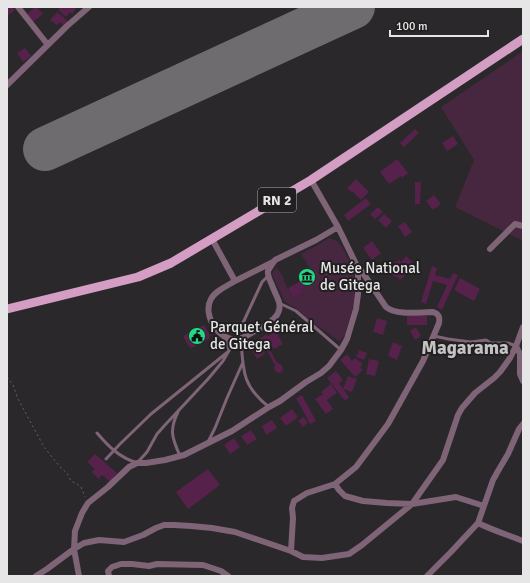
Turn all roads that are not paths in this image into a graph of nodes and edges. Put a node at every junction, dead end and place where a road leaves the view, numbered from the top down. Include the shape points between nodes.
1 (18, 7) edge
2 (84, 8) edge
3 (523, 39) edge
4 (48, 45) junction
5 (7, 85) edge
6 (311, 180) junction
7 (523, 226) edge
8 (338, 227) junction
9 (212, 239) junction
10 (490, 249) dead end
11 (275, 260) junction
12 (356, 264) junction
13 (268, 276) junction
14 (235, 281) junction
15 (279, 303) junction
16 (7, 309) edge
17 (523, 328) edge
18 (222, 335) junction
19 (434, 336) junction
20 (238, 339) junction
21 (516, 346) junction
22 (341, 350) junction
23 (229, 351) junction
24 (242, 362) junction
25 (523, 381) edge
26 (269, 407) junction
27 (180, 409) junction
28 (523, 424) edge
29 (97, 433) dead end
30 (207, 443) junction
31 (114, 450) junction
32 (180, 456) junction
33 (106, 459) dead end
34 (137, 463) junction
35 (335, 484) junction
36 (412, 504) junction
37 (484, 506) junction
38 (478, 523) junction
39 (523, 541) edge
40 (74, 548) junction
41 (291, 551) junction
42 (36, 576) edge
43 (79, 576) edge
44 (109, 576) edge
45 (228, 576) edge
46 (427, 576) edge

1 - 4 street
2 - 4 street
3 - 6 main road, RN 2
4 - 5 street
6 - 8 street
6 - 9 main road, RN 2
7 - 10 street via 514,224
8 - 11 street
8 - 12 street
9 - 14 street
9 - 16 main road, RN 2 via 171,263 138,277
11 - 13 street via 270,266
11 - 14 street
12 - 19 street via 389,310 436,313 440,319
12 - 22 street via 359,278 356,309
13 - 15 street
13 - 20 lane via 262,282
14 - 18 street via 215,294 209,304 210,317
15 - 20 street via 277,314 269,324
15 - 22 lane via 296,310
17 - 21 street
18 - 20 street via 228,339
18 - 23 lane
19 - 21 lane via 471,342 486,340
19 - 35 street via 388,424 356,467
20 - 23 lane
20 - 24 lane
21 - 25 street via 520,354 520,374
21 - 36 street via 500,372 462,408 443,460
22 - 26 street via 321,373
23 - 27 lane via 218,368
23 - 31 lane via 151,414
24 - 26 lane via 253,393
24 - 30 lane via 216,428
26 - 30 street via 232,431
27 - 32 lane via 172,431
27 - 34 lane
28 - 37 street via 493,480
29 - 31 lane
30 - 32 street
31 - 33 lane
31 - 34 lane
32 - 34 street
34 - 40 street via 88,503 75,530
35 - 36 street via 345,496 363,501
35 - 41 street via 307,493 294,501
36 - 37 street via 456,498
36 - 41 street via 349,554 322,558 303,557
37 - 38 street
38 - 39 street
38 - 46 street
40 - 41 street via 99,540 124,542 160,527 174,525 235,532
40 - 42 street
40 - 43 street
44 - 45 street via 108,571 121,564 203,565

